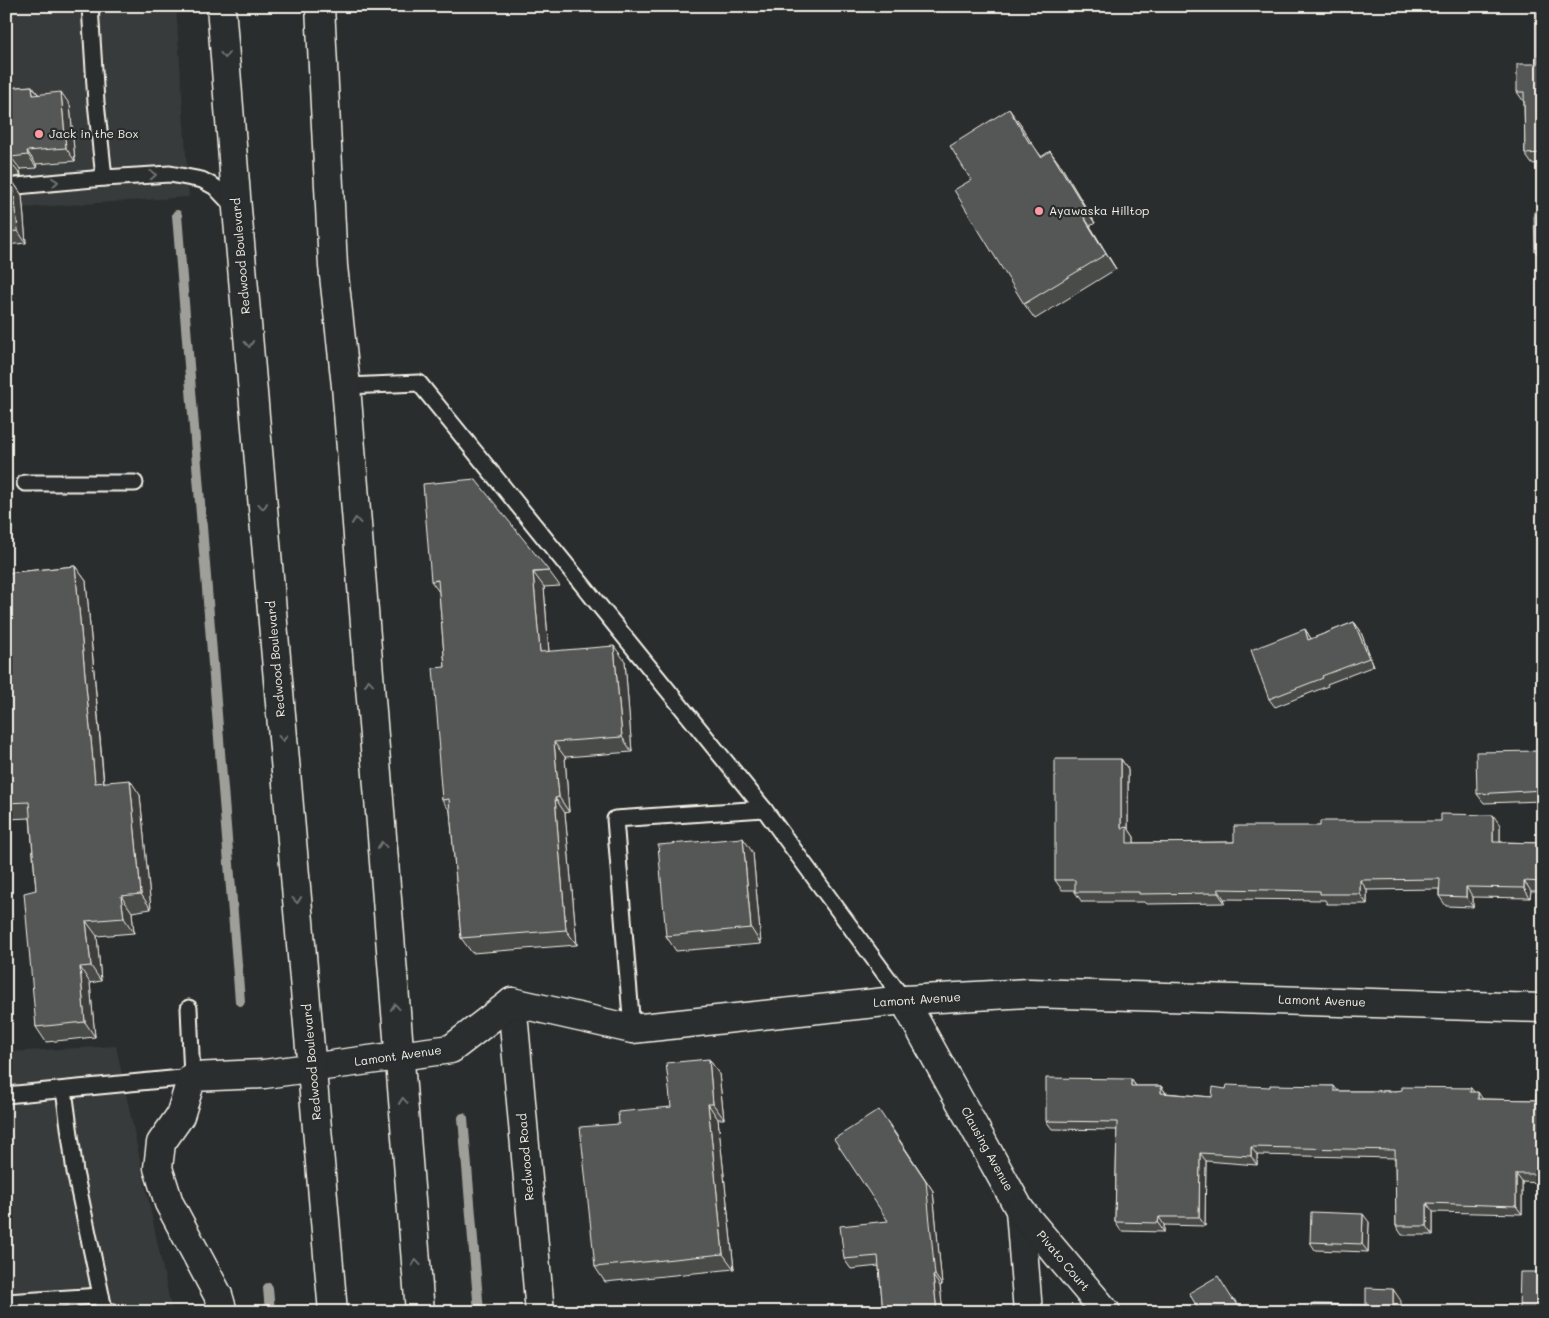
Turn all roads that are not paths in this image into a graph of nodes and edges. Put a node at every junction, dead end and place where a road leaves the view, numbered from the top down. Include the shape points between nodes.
1 (90, 6) edge
2 (221, 6) edge
3 (320, 6) edge
4 (104, 178) junction
5 (6, 187) edge
6 (236, 209) junction
7 (346, 386) junction
8 (135, 483) dead end
9 (25, 484) dead end
10 (764, 809) junction
11 (904, 1000) junction
12 (512, 1002) junction
13 (189, 1008) dead end
14 (1543, 1008) edge
15 (632, 1029) junction
16 (399, 1055) junction
17 (312, 1068) junction
18 (192, 1077) junction
19 (64, 1090) junction
20 (6, 1095) edge
21 (1020, 1210) junction
22 (101, 1296) junction
23 (6, 1302) edge
24 (113, 1312) edge
25 (223, 1312) edge
26 (332, 1312) edge
27 (420, 1312) edge
28 (540, 1312) edge
29 (1028, 1312) edge
30 (1106, 1312) edge

1 - 4 lane
2 -> 6 main road, Redwood Boulevard
3 - 7 main road via 333,266
5 -> 4 lane
4 -> 6 lane via 170,174 202,180 215,187
6 -> 17 main road, Redwood Boulevard
7 - 10 lane via 419,383
16 -> 7 main road
8 - 9 lane
10 - 11 lane
10 - 15 lane via 615,819
11 - 14 main road, Lamont Avenue via 1028,993
11 - 15 main road, Lamont Avenue
11 - 21 main road, Clausing Avenue
12 - 15 main road, Lamont Avenue
12 - 16 main road, Lamont Avenue via 451,1048
12 - 28 main road, Redwood Road
13 - 18 lane
16 - 17 main road, Lamont Avenue
27 -> 16 main road
17 - 18 main road, Lamont Avenue
17 - 26 main road, Redwood Boulevard
18 - 19 lane
18 - 25 main road via 180,1116 161,1143 158,1168 169,1203 218,1295
19 - 20 lane
19 - 22 lane via 75,1172
21 - 29 main road, Clausing Avenue
21 - 30 main road, Pivato Court
22 - 23 lane
22 - 24 lane via 104,1309

